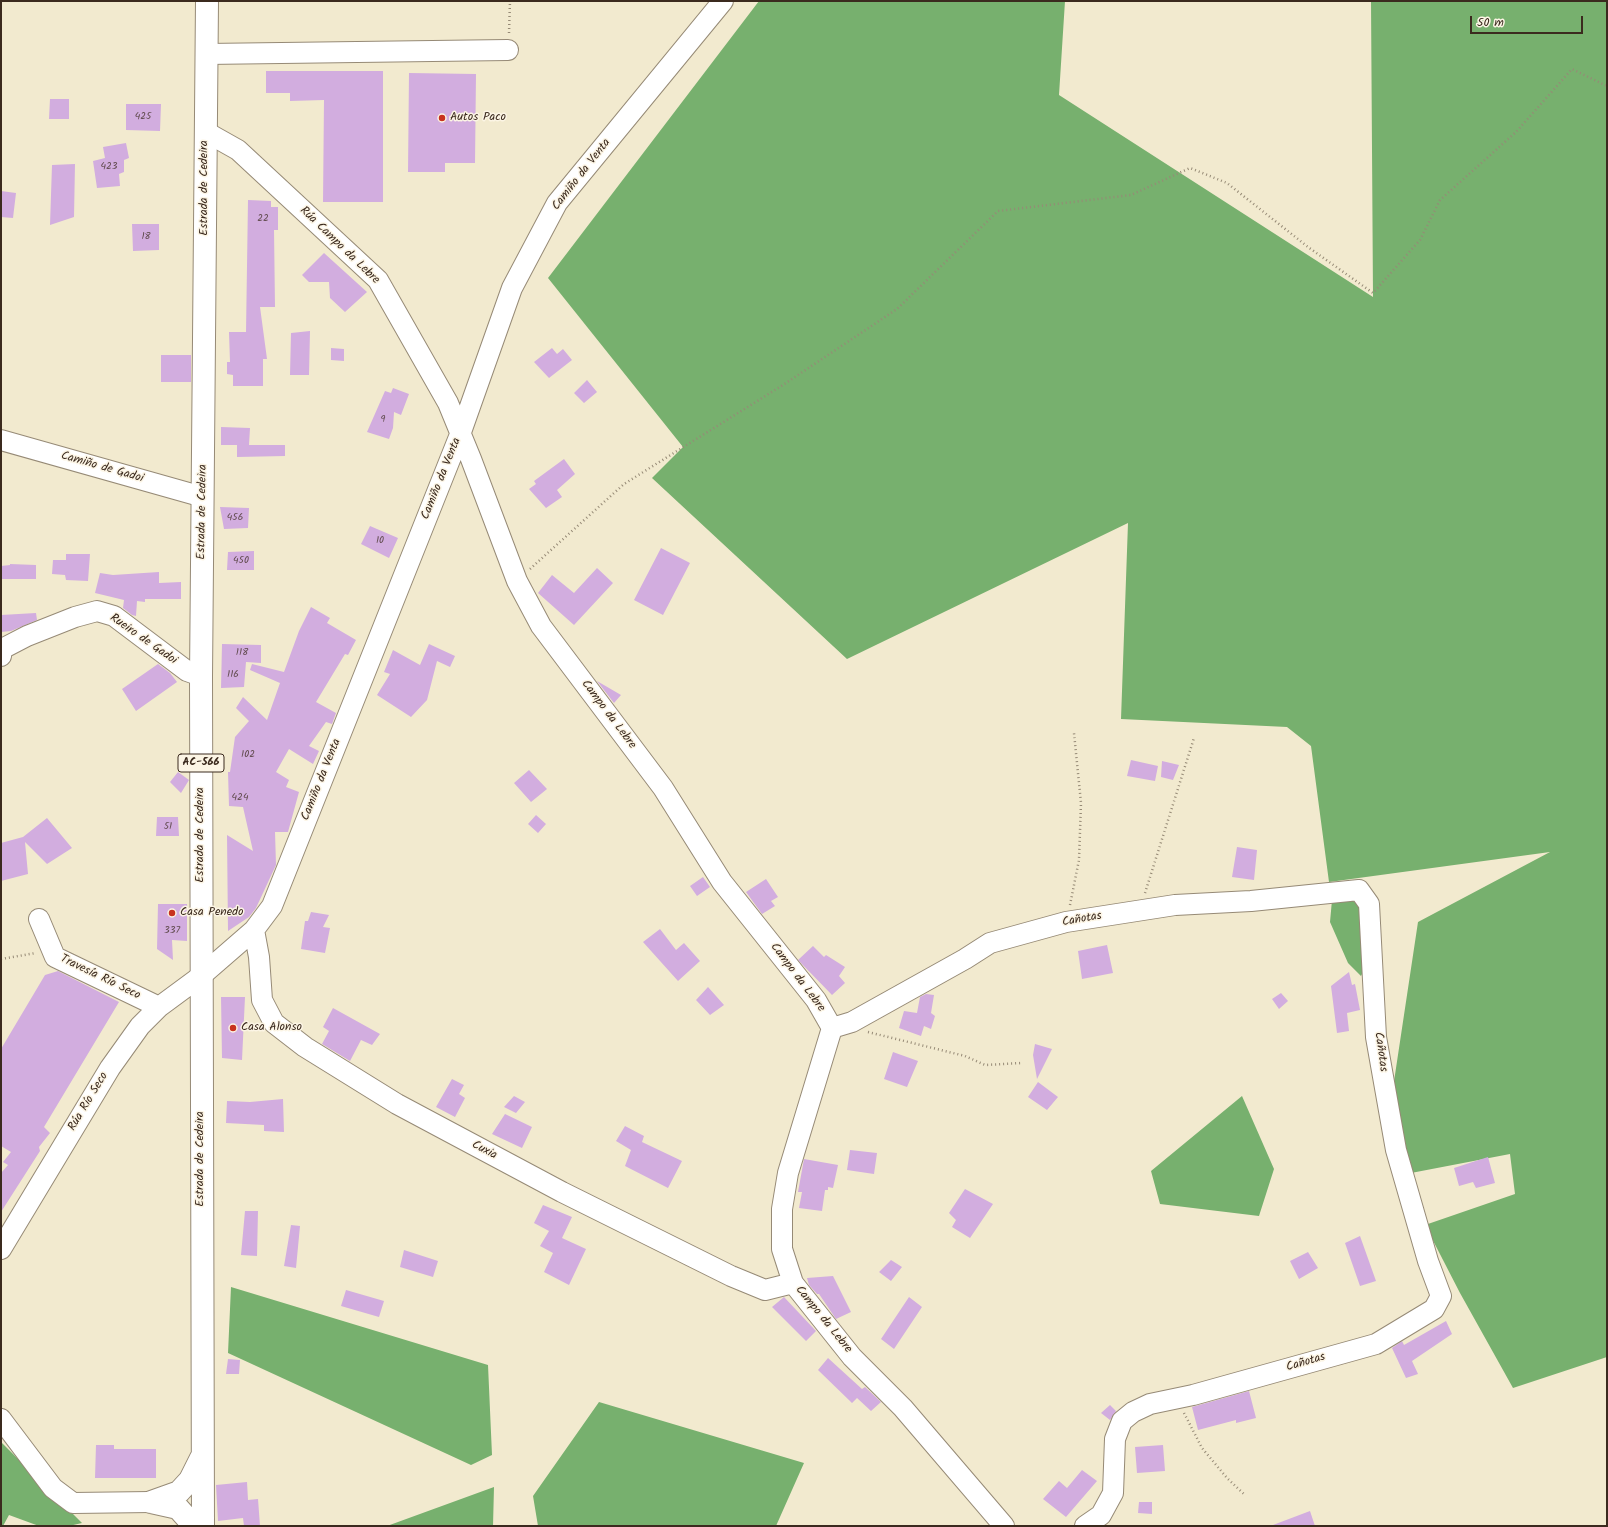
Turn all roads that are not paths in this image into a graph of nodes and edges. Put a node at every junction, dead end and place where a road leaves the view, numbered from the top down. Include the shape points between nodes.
1 (207, 1) edge
2 (723, 1) edge
3 (508, 50) road end
4 (206, 54) junction
5 (206, 132) junction
6 (461, 432) junction
7 (1, 440) edge
8 (203, 497) junction
9 (1, 656) edge
10 (201, 676) junction
11 (39, 919) dead end
12 (254, 930) junction
13 (201, 976) junction
14 (159, 1007) junction
15 (832, 1028) junction
16 (11, 1219) edge
17 (1, 1248) edge
18 (793, 1283) junction
19 (1, 1419) edge
20 (202, 1456) junction
21 (202, 1500) junction
22 (151, 1502) junction
23 (194, 1526) edge
24 (203, 1526) edge
25 (1004, 1526) edge
26 (1085, 1526) edge

1 - 4 main road, Estrada de Cedeira / AC-566
2 - 6 street, Camiño da Venta via 557,203 512,288
3 - 4 street
4 - 5 main road, Estrada de Cedeira / AC-566
5 - 6 street, Rúa Campo da Lebre via 238,150 378,280 434,377
5 - 8 main road, Estrada de Cedeira / AC-566
6 - 12 street, Camiño da Venta via 272,906
6 - 15 street, Campo da Lebre via 517,581 541,626 663,788 722,882 816,1000
7 - 8 street, Camiño de Gadoi
8 - 10 main road, Estrada de Cedeira / AC-566
9 - 10 street, Rueiro de Gadoi via 2,649 27,636 74,617 97,611 114,616 187,672
10 - 13 main road, Estrada de Cedeira / AC-566
11 - 14 street, Travesía Río Seco via 55,957
12 - 13 street, Camiño da Venta
12 - 18 street, Cuxia via 262,1000 274,1023 304,1047 397,1104 562,1192 731,1276 765,1290
13 - 14 street, Rúa Río Seco
13 - 20 main road, Estrada de Cedeira / AC-566
14 - 16 street, Rúa Río Seco via 140,1026 110,1068
15 - 18 street, Campo da Lebre via 788,1173 783,1202 782,1249
15 - 26 street, Cañotas via 852,1022 965,959 990,942 1066,922 1175,905 1251,901 1359,890 1369,904 1376,1037 1396,1150 1428,1261 1441,1296 1434,1309 1376,1344 1150,1404 1133,1412 1122,1421 1115,1439 1113,1493 1101,1515
16 - 17 street, Rúa Río Seco
18 - 25 street, Campo da Lebre via 852,1356 903,1408
19 - 22 street via 53,1488 73,1503
20 - 21 main road, Estrada de Cedeira / AC-566
20 - 22 main road via 190,1480 179,1492
21 - 22 main road
21 - 24 main road, Estrada de Cedeira / AC-566
22 - 23 main road via 178,1508

